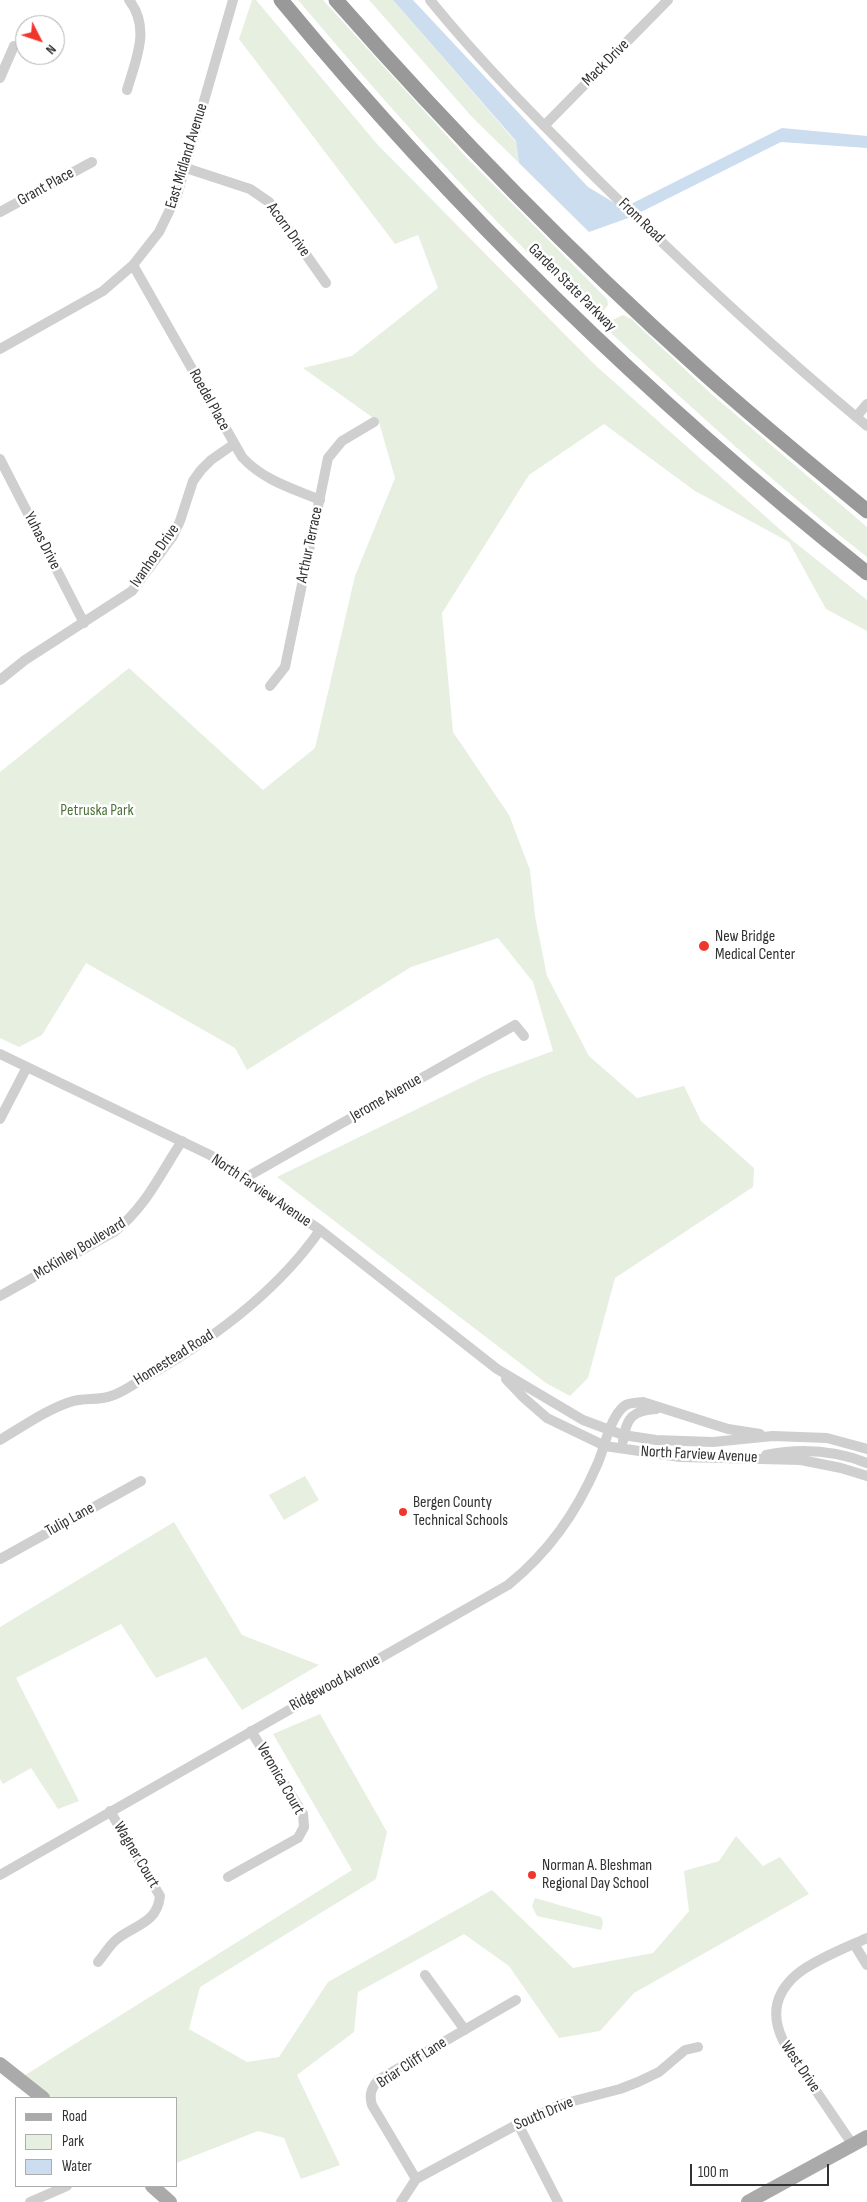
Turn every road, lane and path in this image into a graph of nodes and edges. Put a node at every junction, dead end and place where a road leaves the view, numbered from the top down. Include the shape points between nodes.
1 (129, 0) edge
2 (233, 0) edge
3 (281, 0) edge
4 (336, 0) edge
5 (430, 0) edge
6 (668, 0) edge
7 (14, 46) dead end
8 (0, 78) edge
9 (127, 90) dead end
10 (544, 126) junction
11 (92, 162) dead end
12 (186, 168) junction
13 (0, 212) edge
14 (133, 265) junction
15 (326, 283) dead end
16 (0, 349) edge
17 (867, 404) edge
18 (856, 417) junction
19 (374, 422) dead end
20 (867, 426) edge
21 (234, 444) junction
22 (0, 459) edge
23 (320, 500) junction
24 (867, 511) edge
25 (867, 573) edge
26 (84, 623) junction
27 (0, 680) edge
28 (270, 686) dead end
29 (524, 1036) dead end
30 (0, 1054) edge
31 (27, 1067) junction
32 (0, 1118) edge
33 (182, 1140) junction
34 (245, 1178) junction
35 (320, 1230) junction
36 (0, 1296) edge
37 (497, 1369) junction
38 (659, 1408) junction
39 (609, 1430) junction
40 (624, 1435) junction
41 (773, 1436) junction
42 (0, 1440) edge
43 (605, 1446) junction
44 (622, 1449) junction
45 (867, 1449) edge
46 (748, 1458) junction
47 (867, 1463) edge
48 (867, 1476) edge
49 (141, 1480) dead end
50 (0, 1559) edge
51 (252, 1731) junction
52 (110, 1811) junction
53 (0, 1875) edge
54 (228, 1876) dead end
55 (867, 1938) edge
56 (854, 1944) junction
57 (98, 1962) dead end
58 (867, 1965) edge
59 (425, 1975) dead end
60 (516, 2000) dead end
61 (465, 2030) junction
62 (698, 2047) dead end
63 (0, 2064) edge
64 (42, 2097) edge
65 (518, 2124) junction
66 (867, 2137) edge
67 (853, 2145) junction
68 (416, 2179) junction
69 (65, 2187) edge
70 (153, 2187) edge
71 (30, 2202) edge
72 (170, 2202) edge
73 (400, 2202) edge
74 (558, 2202) edge
75 (748, 2202) edge

1 - 9 street via 138,16 142,36
2 - 12 street, East Midland Avenue
3 - 25 highway, Garden State Parkway via 413,150 591,332 741,468
4 - 24 highway, Garden State Parkway via 479,155 586,263 729,395
5 - 10 street, From Road
6 - 10 street, Mack Drive
7 - 8 street
10 - 18 street, From Road via 755,330
11 - 13 street, Grant Place
12 - 14 street, East Midland Avenue via 169,214 150,246
12 - 15 street, Acorn Drive via 250,189 269,202
14 - 16 street, East Midland Avenue via 95,296
14 - 21 street, Roedel Place
17 - 18 street
18 - 20 street, From Road
19 - 23 street, Arthur Terrace via 342,441 329,456
21 - 23 street, Roedel Place via 261,474
21 - 26 street, Ivanhoe Drive via 211,460 197,476 173,536 141,582
22 - 26 street, Yuhas Drive
23 - 28 street, Arthur Terrace via 285,667
26 - 27 street, Ivanhoe Drive via 25,660
29 - 34 street, Jerome Avenue via 515,1025
30 - 31 street, North Farview Avenue
31 - 32 street
31 - 33 street, North Farview Avenue
33 - 34 street, North Farview Avenue
33 - 36 street, McKinley Boulevard via 148,1198 126,1222 114,1232
34 - 35 street, North Farview Avenue
35 - 37 street, North Farview Avenue
35 - 42 street, Homestead Road via 284,1274 190,1351 112,1396 69,1402
37 - 39 street, North Farview Avenue via 563,1410
37 - 43 street, North Farview Avenue via 547,1418
38 - 39 street, Ridgewood Avenue via 643,1402 630,1403 622,1407
38 - 40 street via 632,1414
38 - 41 street, Ridgewood Avenue via 728,1429
39 - 40 street, North Farview Avenue
39 - 43 street, Ridgewood Avenue
40 - 41 street, North Farview Avenue via 713,1442
40 - 44 street
41 - 45 street, North Farview Avenue via 827,1438
43 - 44 street, North Farview Avenue
43 - 51 street, Ridgewood Avenue via 571,1516 544,1552 521,1575 474,1606
44 - 46 street, North Farview Avenue via 680,1457
46 - 47 street via 808,1450 840,1454
46 - 48 street, North Farview Avenue via 801,1460
49 - 50 street, Tulip Lane
51 - 52 street, Ridgewood Avenue
51 - 54 street, Veronica Court via 303,1814 304,1827 298,1838
52 - 53 street, Ridgewood Avenue
52 - 57 street, Wagner Court via 160,1896 155,1913 115,1941
55 - 56 street, West Drive
56 - 58 street
56 - 67 street, West Drive via 803,1970 789,1982 779,1999 776,2022 783,2044
59 - 61 street
60 - 61 street, Briar Cliff Lane
61 - 68 street, Briar Cliff Lane via 378,2080 370,2093 372,2106
62 - 65 street, South Drive via 685,2050 659,2072 638,2082 562,2104
63 - 64 main road
65 - 68 street, South Drive
65 - 74 street
66 - 67 main road
67 - 75 main road
68 - 73 street, South Drive
69 - 71 street
70 - 72 main road

